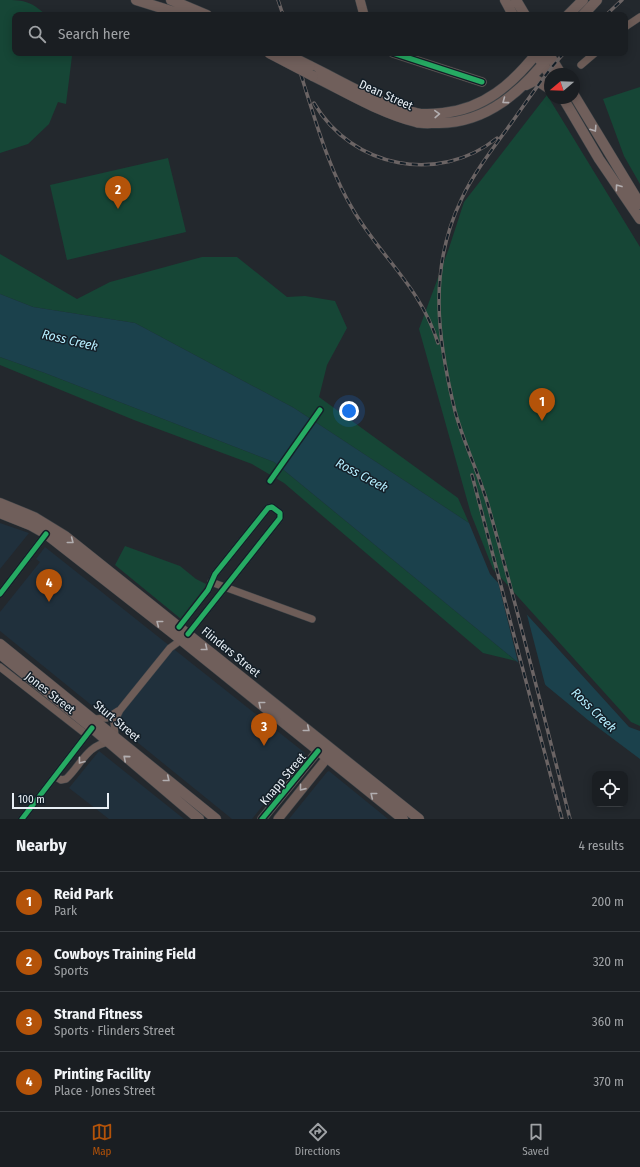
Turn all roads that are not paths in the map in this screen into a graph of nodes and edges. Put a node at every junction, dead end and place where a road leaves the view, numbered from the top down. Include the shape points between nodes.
1 (136, 0) edge
2 (171, 0) edge
3 (360, 0) edge
4 (505, 0) edge
5 (516, 0) edge
6 (524, 0) edge
7 (583, 0) edge
8 (597, 0) edge
9 (174, 12) edge
10 (200, 12) edge
11 (363, 12) edge
12 (511, 12) edge
13 (523, 12) edge
14 (531, 12) edge
15 (571, 12) edge
16 (587, 12) edge
17 (639, 18) edge
18 (628, 25) edge
19 (276, 56) edge
20 (288, 56) edge
21 (402, 56) edge
22 (533, 56) edge
23 (538, 56) edge
24 (549, 56) edge
25 (551, 56) edge
26 (592, 56) edge
27 (543, 64) junction
28 (581, 65) dead end
29 (546, 68) edge
30 (558, 68) edge
31 (311, 71) junction
32 (482, 82) dead end
33 (544, 84) edge
34 (521, 88) junction
35 (561, 104) edge
36 (566, 104) edge
37 (579, 104) edge
38 (584, 135) junction
39 (640, 204) edge
40 (640, 219) edge
41 (0, 503) edge
42 (13, 508) junction
43 (0, 513) edge
44 (46, 534) junction
45 (211, 582) junction
46 (225, 588) junction
47 (0, 594) edge
48 (312, 619) dead end
49 (181, 634) junction
50 (0, 644) edge
51 (0, 654) edge
52 (0, 667) edge
53 (120, 710) junction
54 (89, 731) junction
55 (112, 739) junction
56 (322, 747) junction
57 (91, 749) junction
58 (330, 754) junction
59 (142, 765) junction
60 (56, 778) junction
61 (22, 819) edge
62 (199, 819) edge
63 (216, 819) edge
64 (262, 819) edge
65 (278, 819) edge
66 (403, 819) edge
67 (419, 819) edge

1 - 9 main road
2 - 10 main road
3 - 11 street
4 - 12 main road
5 - 13 main road
6 - 14 main road
7 - 15 main road
8 - 16 main road
17 - 18 street
19 - 31 main road, Dean Street, bridge
20 - 31 main road, Dean Street, bridge
21 - 32 street
31 -> 22 main road, Dean Street via 389,105 416,114 437,114 460,112 493,96 512,81
23 - 27 main road
24 - 27 main road, Dean Street
25 - 30 main road
26 - 28 street
27 - 29 main road
27 - 34 main road, Dean Street
34 -> 31 main road, Dean Street via 498,106 468,120 450,123 417,122 387,111
33 - 34 main road via 534,80
35 - 38 main road
36 - 38 main road
37 -> 39 main road
40 -> 38 main road
41 - 42 main road, Flinders Street
42 - 44 main road via 44,526
42 -> 49 main road, Flinders Street via 52,527
43 - 44 main road, Flinders Street
44 - 47 street
49 -> 44 main road, Flinders Street
45 - 46 street
45 - 46 street via 268,508 272,507 280,514 280,518
45 - 49 street
46 - 48 street
46 - 49 street
49 - 53 street
49 - 56 main road, Flinders Street
50 - 54 main road, Sturt Street
51 - 54 main road, Sturt Street
52 - 54 street, Jones Street
53 - 54 street
53 - 55 street via 114,722
54 - 55 main road, Sturt Street
54 - 57 street, Jones Street
54 - 60 street
55 - 57 street
55 - 59 main road, Sturt Street
56 - 58 main road, Flinders Street
56 - 64 street, Knapp Street
57 -> 60 street via 66,779
58 -> 65 street, Knapp Street
66 -> 58 main road, Flinders Street
58 - 67 main road, Flinders Street
59 - 62 main road, Sturt Street
59 -> 63 main road, Sturt Street
60 - 61 street

